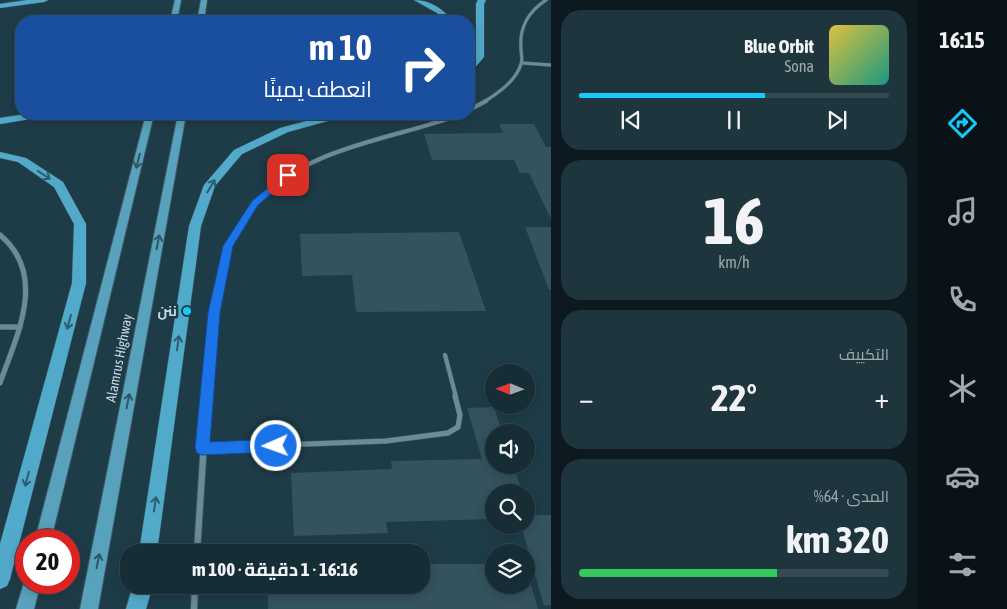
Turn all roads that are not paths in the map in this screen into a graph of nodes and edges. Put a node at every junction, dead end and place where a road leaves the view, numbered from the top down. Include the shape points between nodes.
1 (44, 0) edge
2 (178, 0) edge
3 (204, 0) edge
4 (418, 0) edge
5 (482, 0) edge
6 (546, 0) edge
7 (0, 6) edge
8 (174, 15) edge
9 (201, 15) edge
10 (444, 15) edge
11 (475, 62) edge
12 (522, 63) junction
13 (551, 65) edge
14 (475, 106) edge
15 (15, 119) edge
16 (148, 120) edge
17 (181, 120) edge
18 (321, 120) edge
19 (446, 120) edge
20 (0, 121) edge
21 (0, 154) edge
22 (0, 235) edge
23 (0, 327) edge
24 (20, 327) junction
25 (445, 355) dead end
26 (0, 382) edge
27 (202, 448) junction
28 (46, 529) edge
29 (149, 544) edge
30 (197, 544) edge
31 (0, 579) edge
32 (29, 594) edge
33 (140, 594) edge
34 (195, 594) edge
35 (26, 609) edge
36 (90, 609) edge
37 (136, 609) edge
38 (194, 609) edge

1 - 7 highway
2 - 8 main road
3 - 9 main road
4 - 10 highway
5 - 11 highway via 480,57
6 - 12 street via 527,16 521,34
12 - 13 street
12 - 14 street via 510,83
15 - 20 highway
16 -> 28 main road, Alamrus Highway
36 -> 17 main road, Alamrus Highway
29 -> 18 highway via 195,226 210,185 238,152 284,130
19 - 27 street via 377,138 319,158 288,175 255,203 228,246 220,277
21 -> 31 highway via 22,160 58,184 80,224 79,283
22 - 24 street via 12,245 23,265 26,294
23 - 24 street
24 - 26 street
25 - 27 lane via 460,415 458,427 448,433 386,441
27 - 30 street
32 - 35 main road
33 - 37 highway
34 - 38 street

